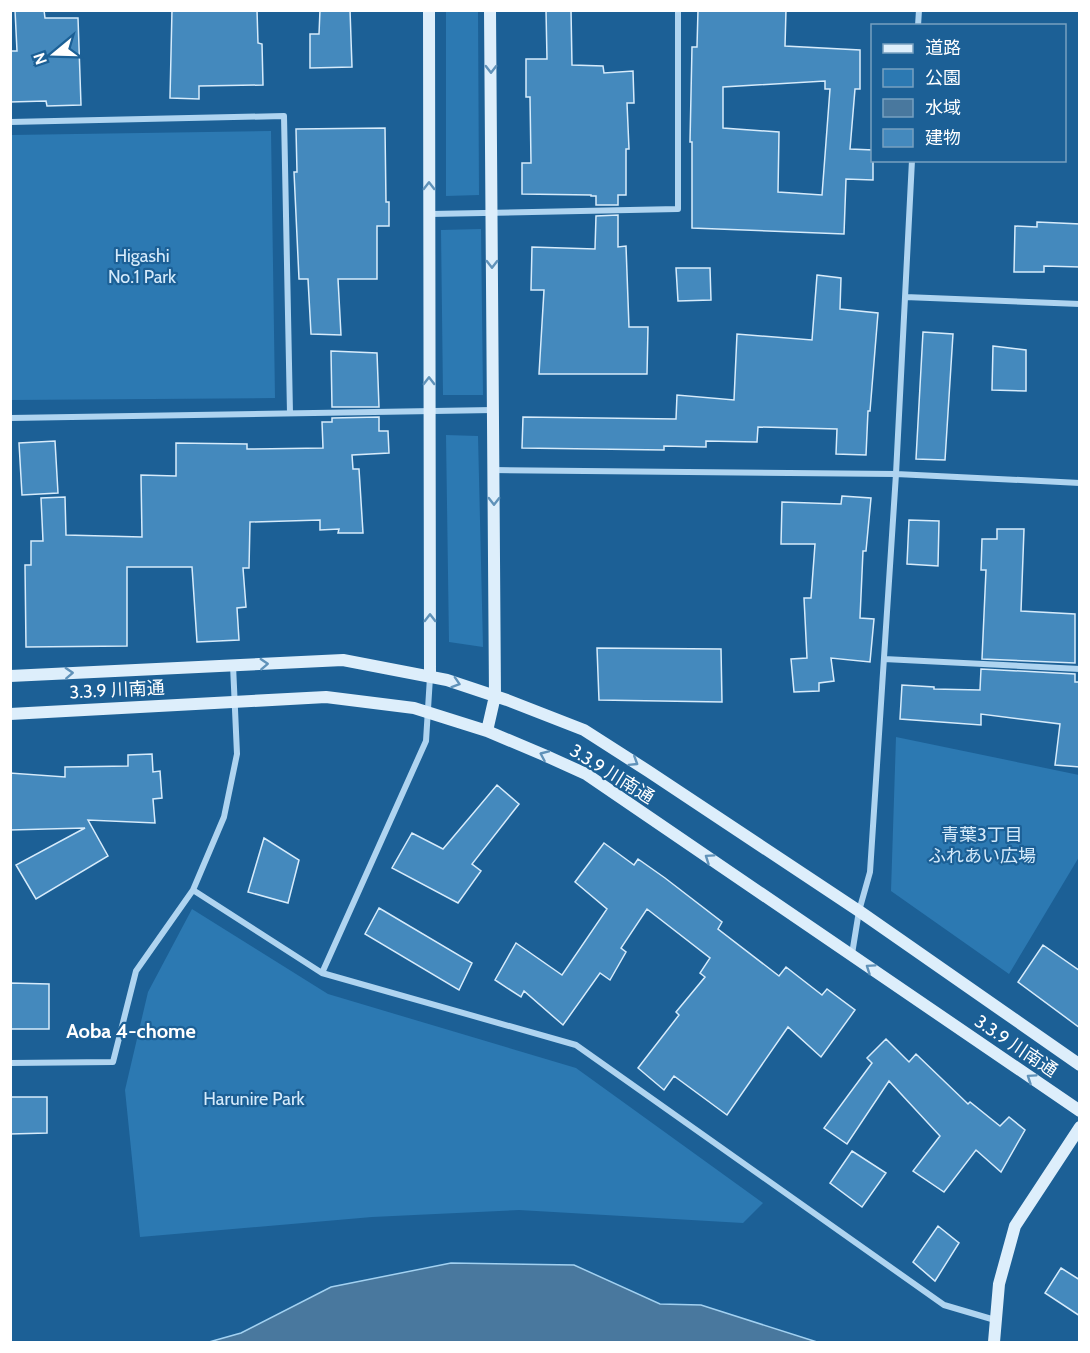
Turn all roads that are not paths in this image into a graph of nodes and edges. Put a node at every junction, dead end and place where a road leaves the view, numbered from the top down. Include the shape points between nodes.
1 (429, 10) edge
2 (490, 10) edge
3 (678, 10) edge
4 (10, 122) edge
5 (912, 162) edge
6 (492, 213) junction
7 (429, 214) junction
8 (905, 297) junction
9 (1080, 304) edge
10 (493, 410) junction
11 (429, 411) junction
12 (290, 414) junction
13 (10, 418) edge
14 (494, 470) junction
15 (896, 474) junction
16 (1080, 483) edge
17 (884, 658) junction
18 (233, 665) junction
19 (1080, 669) edge
20 (10, 676) edge
21 (430, 677) junction
22 (495, 696) junction
23 (234, 702) junction
24 (426, 712) junction
25 (10, 714) edge
26 (487, 731) junction
27 (193, 890) junction
28 (859, 911) junction
29 (852, 955) junction
30 (322, 973) junction
31 (10, 1064) edge
32 (1080, 1065) edge
33 (1080, 1111) edge
34 (1080, 1127) edge
35 (996, 1320) junction
36 (994, 1342) edge

7 -> 1 street
2 -> 6 street
3 - 6 street via 678,209
4 - 12 street via 284,116
5 - 8 street
6 - 7 street
6 -> 10 street
11 -> 7 street
8 - 9 street
8 - 15 street
10 - 11 street
10 - 14 street
11 - 12 street
21 -> 11 street
12 - 13 street
14 - 15 street
14 -> 22 street
15 - 16 street
15 - 17 street
17 - 19 street
17 - 28 street via 870,872
20 -> 18 street, 3.3.9 川南通
18 -> 21 street, 3.3.9 川南通 via 343,660
18 - 23 street
21 -> 22 street, 3.3.9 川南通
21 - 24 street
22 - 26 street
22 -> 28 street, 3.3.9 川南通 via 584,730
23 - 24 street, 3.3.9 川南通 via 326,697
23 - 25 street, 3.3.9 川南通
23 - 27 street via 237,754 224,817
24 - 26 street, 3.3.9 川南通
24 - 30 street via 426,741
29 -> 26 street, 3.3.9 川南通 via 586,774
27 - 30 street
27 - 31 street via 136,971 113,1062
28 - 29 street
28 - 32 street, 3.3.9 川南通
33 -> 29 street, 3.3.9 川南通
30 - 35 street via 576,1045 944,1305
34 - 35 street via 1015,1226 999,1284
35 - 36 street

